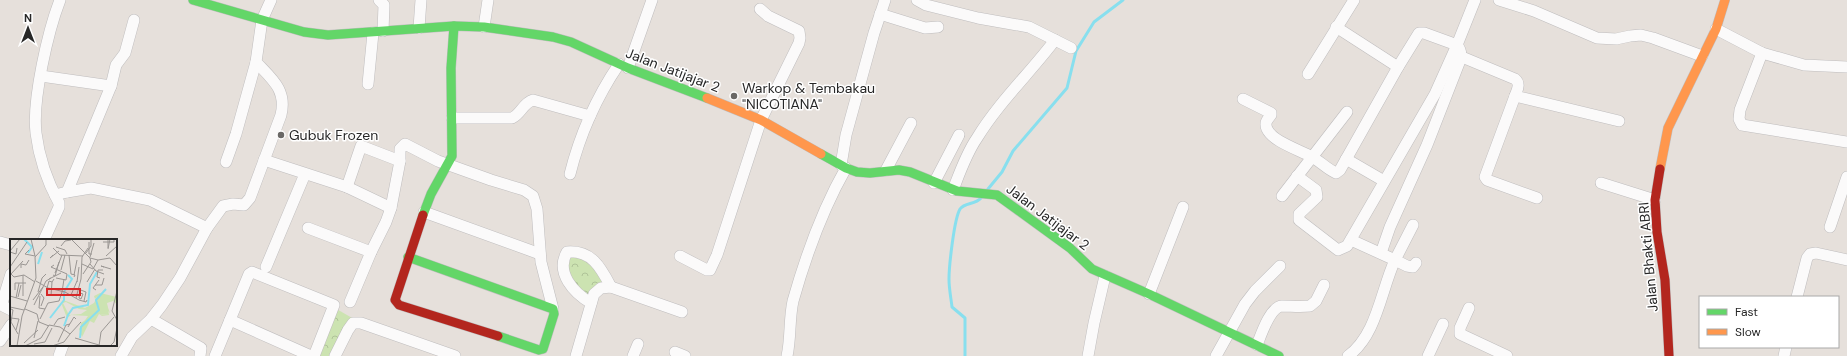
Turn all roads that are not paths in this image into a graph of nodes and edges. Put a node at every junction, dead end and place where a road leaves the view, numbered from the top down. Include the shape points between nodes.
1 (60, 0) edge
2 (193, 0) edge
3 (271, 0) edge
4 (379, 0) edge
5 (421, 0) edge
6 (488, 0) edge
7 (652, 0) edge
8 (885, 0) edge
9 (917, 0) edge
10 (1354, 0) edge
11 (1475, 0) edge
12 (1499, 0) edge
13 (1725, 0) edge
14 (760, 9) dead end
15 (880, 14) junction
16 (134, 20) dead end
17 (262, 20) junction
18 (454, 26) junction
19 (484, 27) junction
20 (938, 27) dead end
21 (1336, 27) junction
22 (419, 28) junction
23 (1716, 28) junction
24 (378, 32) junction
25 (1055, 40) junction
26 (1457, 45) junction
27 (1071, 48) dead end
28 (1762, 53) junction
29 (1702, 56) junction
30 (1462, 57) junction
31 (256, 62) junction
32 (624, 66) junction
33 (1847, 67) edge
34 (1398, 68) junction
35 (1308, 74) dead end
36 (41, 76) junction
37 (368, 84) dead end
38 (111, 86) junction
39 (1515, 96) junction
40 (1242, 99) dead end
41 (1347, 112) dead end
42 (590, 116) junction
43 (452, 118) junction
44 (762, 120) junction
45 (1619, 121) dead end
46 (911, 122) dead end
47 (959, 135) dead end
48 (1847, 142) edge
49 (1313, 157) junction
50 (1346, 159) junction
51 (264, 160) junction
52 (400, 161) junction
53 (226, 162) dead end
54 (448, 164) junction
55 (843, 166) junction
56 (886, 170) junction
57 (305, 174) junction
58 (570, 174) dead end
59 (1297, 176) junction
60 (1847, 177) edge
61 (1384, 181) junction
62 (934, 183) junction
63 (1601, 183) dead end
64 (347, 187) junction
65 (952, 190) junction
66 (67, 192) junction
67 (55, 195) junction
68 (1282, 196) dead end
69 (1538, 198) dead end
70 (1655, 200) junction
71 (1183, 207) dead end
72 (391, 208) junction
73 (424, 212) junction
74 (1413, 225) dead end
75 (1830, 227) dead end
76 (207, 228) junction
77 (308, 228) dead end
78 (44, 239) edge
79 (1351, 240) junction
80 (0, 242) edge
81 (10, 245) edge
82 (371, 252) junction
83 (1381, 253) junction
84 (540, 254) junction
85 (680, 256) dead end
86 (408, 257) junction
87 (1395, 260) junction
88 (1847, 260) edge
89 (1416, 263) dead end
90 (1280, 266) dead end
91 (266, 267) dead end
92 (1105, 276) junction
93 (10, 277) edge
94 (1324, 285) dead end
95 (611, 287) junction
96 (1150, 294) junction
97 (1797, 296) edge
98 (350, 302) dead end
99 (591, 303) junction
100 (1469, 308) dead end
101 (10, 309) edge
102 (553, 309) junction
103 (682, 312) dead end
104 (151, 319) junction
105 (230, 320) junction
106 (1443, 324) dead end
107 (10, 326) edge
108 (1229, 333) junction
109 (0, 340) edge
110 (638, 344) dead end
111 (1257, 345) junction
112 (64, 346) edge
113 (675, 352) dead end
114 (59, 356) edge
115 (121, 356) edge
116 (200, 356) edge
117 (214, 356) edge
118 (313, 356) edge
119 (335, 356) edge
120 (455, 356) edge
121 (576, 356) edge
122 (634, 356) edge
123 (686, 356) edge
124 (787, 356) edge
125 (1088, 356) edge
126 (1216, 356) edge
127 (1279, 356) edge
128 (1348, 356) edge
129 (1428, 356) edge
130 (1507, 356) edge
131 (1669, 356) edge

1 - 36 street
2 - 17 street, Jalan Jatijajar 2
3 - 17 street
4 - 24 street via 384,5
5 - 22 street
6 - 19 street
7 - 32 street
8 - 15 street
9 - 25 street via 926,5 978,18 1029,27
10 - 21 street
11 - 26 street
12 - 29 street via 1534,11 1596,38 1616,39 1641,35
13 - 23 street, Jalan Bhakti ABRI
14 - 44 street via 768,16 794,27 799,31 800,38
15 - 20 street via 925,28
15 - 55 street via 846,135
16 - 38 street via 125,53 115,68
17 - 24 street, Jalan Jatijajar 2 via 304,32 328,35
17 - 31 street
18 - 19 street, Jalan Jatijajar 2
18 - 22 street, Jalan Jatijajar 2
18 - 43 street via 451,68
19 - 32 street, Jalan Jatijajar 2 via 571,42
21 - 34 street
21 - 35 street
22 - 24 street, Jalan Jatijajar 2
23 - 28 street
23 - 29 street, Jalan Bhakti ABRI
24 - 37 street
25 - 27 street
25 - 65 street via 995,112 977,138
26 - 30 street via 1461,49
26 - 34 street via 1419,33
26 - 61 street via 1435,94
28 - 33 street via 1804,65
28 - 48 street via 1740,110 1739,119 1742,125
29 - 70 street, Jalan Bhakti ABRI via 1668,128
30 - 39 street via 1515,79 1519,86
30 - 83 street
31 - 51 street via 278,88 284,101
31 - 53 street
32 - 42 street via 608,81
32 - 44 street, Jalan Jatijajar 2
34 - 50 street
36 - 38 street
36 - 67 street via 36,133 47,179
38 - 66 street
39 - 45 street
39 - 69 street via 1485,177
40 - 49 street via 1271,113 1266,122 1269,132 1282,142
41 - 49 street
42 - 43 street via 533,100 526,103 512,118
42 - 58 street via 582,132
43 - 54 street via 452,156
44 - 55 street, Jalan Jatijajar 2
44 - 85 street via 710,270
46 - 56 street
47 - 62 street
49 - 50 street via 1336,172
49 - 59 street
50 - 61 street
51 - 57 street
51 - 76 street via 247,202 244,205 223,206
52 - 54 street via 400,149 405,144
52 - 64 street via 361,146
52 - 72 street
54 - 73 street via 435,184
54 - 84 street via 530,193 537,209
55 - 56 street, Jalan Jatijajar 2 via 857,172
55 - 124 street via 807,256 793,302
56 - 62 street, Jalan Jatijajar 2 via 910,172
57 - 64 street
57 - 91 street
59 - 68 street
59 - 79 street via 1317,193 1317,197 1299,214 1299,220 1338,250 1347,246
60 - 75 street
61 - 79 street
62 - 65 street, Jalan Jatijajar 2
63 - 70 street
64 - 72 street
65 - 92 street, Jalan Jatijajar 2 via 990,194 1004,199 1070,248 1092,269
66 - 67 street
66 - 76 street via 91,188 150,200
67 - 78 street via 59,207
70 - 131 street, Jalan Bhakti ABRI
71 - 96 street
72 - 82 street
73 - 84 street
73 - 86 street
74 - 87 street
76 - 104 street via 180,278
77 - 82 street
79 - 83 street
80 - 81 street
82 - 98 street
83 - 87 street
84 - 102 street
86 - 102 street
86 - 102 street via 395,296 399,305 539,350 543,349 548,336
87 - 89 street via 1410,267
87 - 128 street via 1383,298 1361,344
88 - 97 street via 1810,254
90 - 108 street via 1244,304
92 - 96 street, Jalan Jatijajar 2
92 - 125 street
93 - 101 street via 2,303
94 - 111 street via 1316,301 1310,306 1281,306 1271,312
95 - 99 street via 601,288 594,294
95 - 99 street via 597,262 583,253 568,252 563,259 568,283 573,291
95 - 103 street
96 - 108 street, Jalan Jatijajar 2
99 - 121 street
100 - 130 street via 1460,334
104 - 115 street via 132,337
104 - 116 street via 201,348
105 - 117 street
105 - 118 street
105 - 118 street via 252,272 329,302 334,305
106 - 129 street
107 - 109 street
108 - 111 street, Jalan Jatijajar 2
108 - 126 street
110 - 122 street
111 - 127 street, Jalan Jatijajar 2
112 - 114 street
113 - 123 street
119 - 120 street via 353,323 361,323

